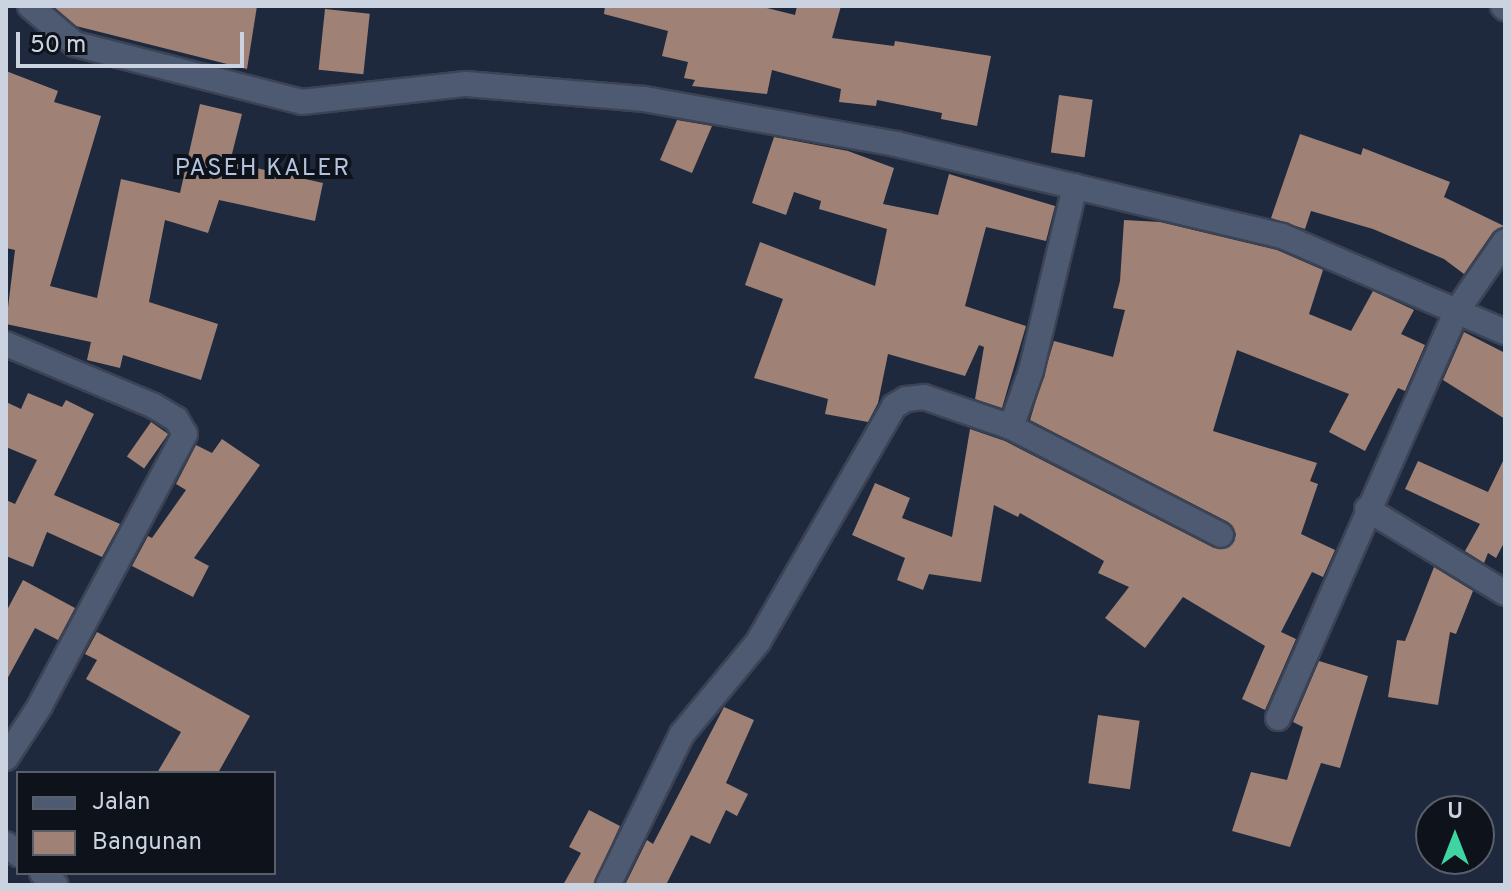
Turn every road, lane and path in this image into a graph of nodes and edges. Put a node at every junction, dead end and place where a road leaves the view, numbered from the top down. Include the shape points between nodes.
1 (30, 6) edge
2 (1075, 186) junction
3 (1505, 241) edge
4 (1456, 312) junction
5 (1505, 332) edge
6 (6, 344) edge
7 (1011, 427) junction
8 (1367, 509) junction
9 (1221, 535) dead end
10 (1505, 593) edge
11 (1278, 718) dead end
12 (6, 758) edge
13 (608, 885) edge

1 - 2 street via 75,44 302,102 466,84 644,99 896,144
2 - 4 street via 1282,236
2 - 7 street via 1031,371
3 - 4 street
4 - 5 street
4 - 8 street
6 - 12 street via 154,406 176,419 185,434 40,706
7 - 9 street
7 - 13 street via 924,397 894,406 758,642 682,734
8 - 10 street
8 - 11 street

